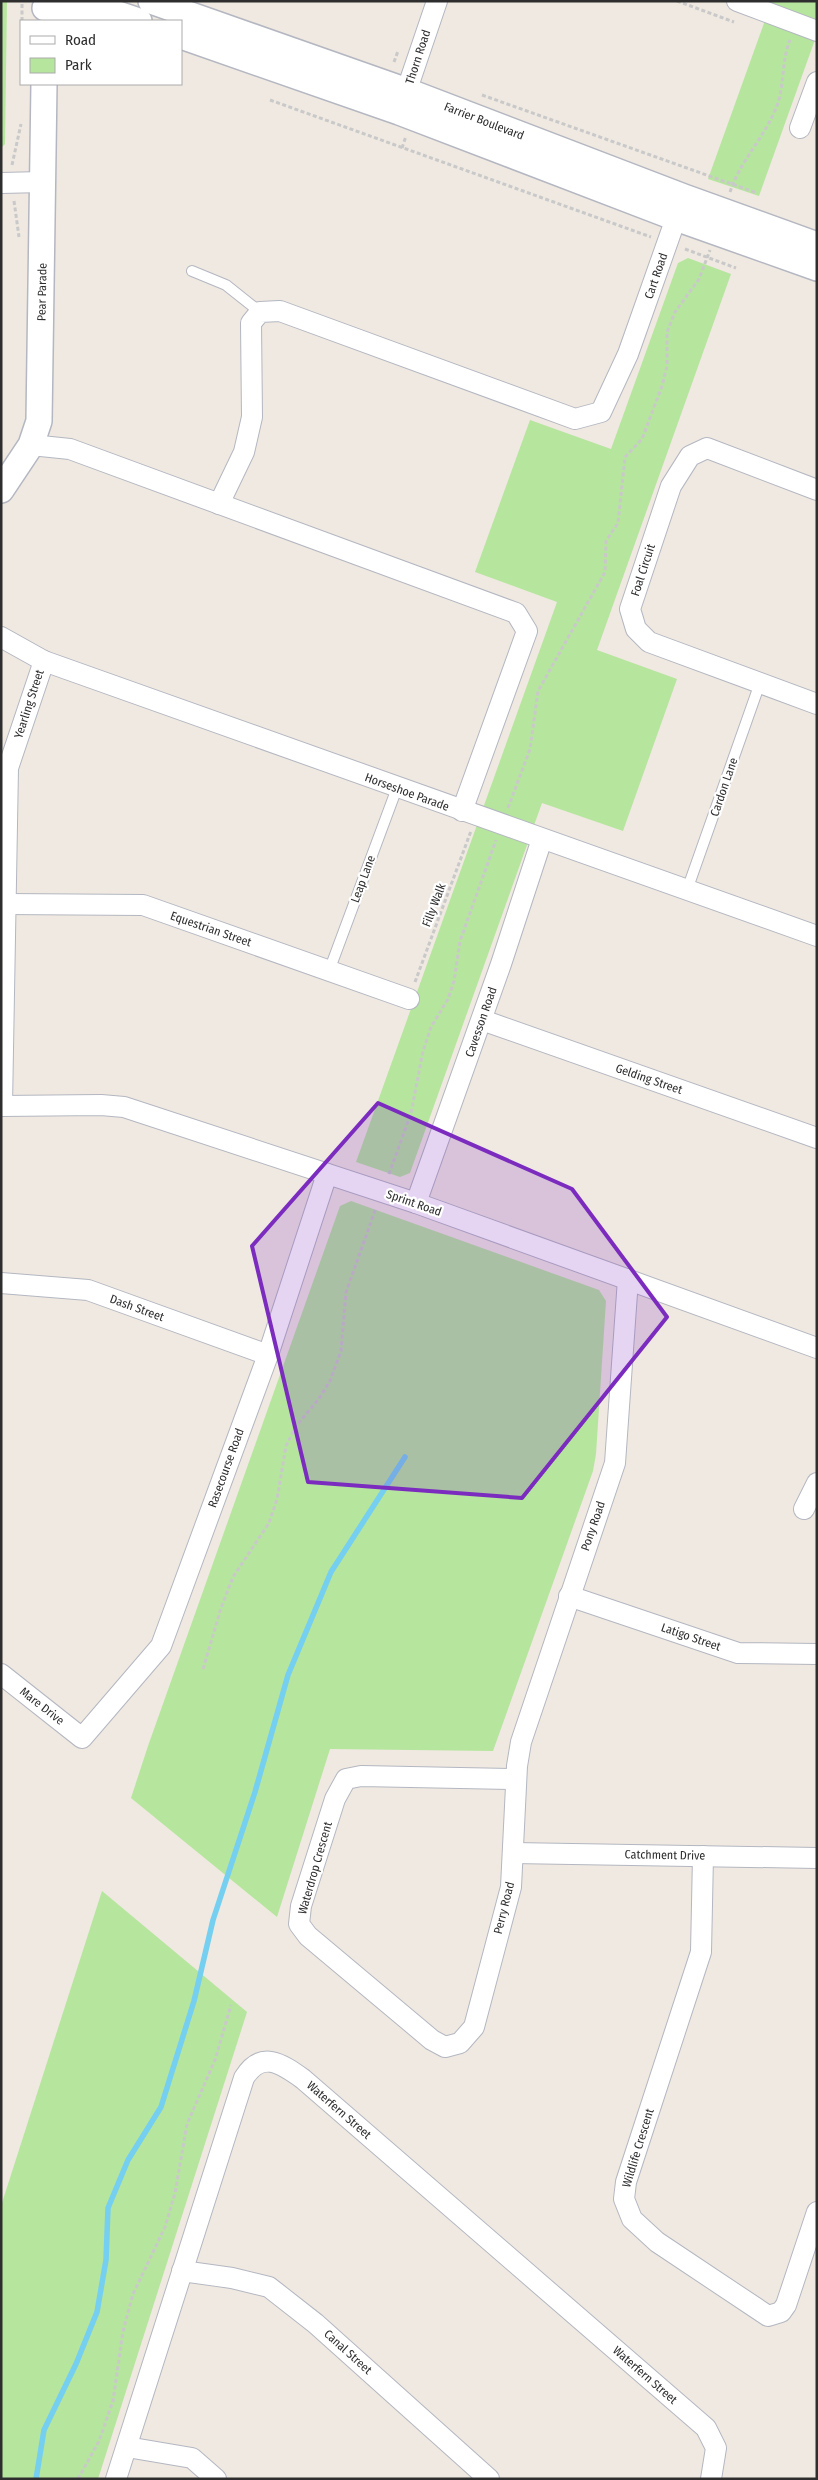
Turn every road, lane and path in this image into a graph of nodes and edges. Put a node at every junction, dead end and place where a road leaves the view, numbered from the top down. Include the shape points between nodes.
1 (151, 1) edge
2 (437, 1) edge
3 (746, 3) edge
4 (39, 8) edge
5 (23, 20) edge
6 (136, 20) edge
7 (817, 31) edge
8 (182, 36) edge
9 (385, 59) dead end
10 (817, 82) edge
11 (44, 85) edge
12 (406, 91) junction
13 (476, 93) dead end
14 (270, 100) dead end
15 (22, 120) dead end
16 (800, 128) dead end
17 (7, 182) edge
18 (43, 182) junction
19 (757, 193) dead end
20 (680, 208) junction
21 (20, 238) dead end
22 (667, 243) junction
23 (817, 245) edge
24 (736, 268) dead end
25 (817, 268) edge
26 (192, 271) dead end
27 (260, 312) junction
28 (30, 446) junction
29 (1, 490) edge
30 (817, 490) edge
31 (219, 504) junction
32 (1, 637) edge
33 (44, 661) junction
34 (760, 683) junction
35 (817, 704) edge
36 (397, 788) junction
37 (469, 814) junction
38 (542, 839) junction
39 (687, 890) junction
40 (6, 904) junction
41 (817, 936) edge
42 (329, 971) junction
43 (408, 999) joint
44 (482, 1020) junction
45 (2, 1106) edge
46 (817, 1138) edge
47 (327, 1174) junction
48 (416, 1203) junction
49 (628, 1279) junction
50 (1, 1283) edge
51 (817, 1348) edge
52 (268, 1355) junction
53 (817, 1483) edge
54 (804, 1509) dead end
55 (569, 1596) junction
56 (817, 1654) edge
57 (1, 1674) edge
58 (82, 1738) joint
59 (517, 1772) junction
60 (513, 1853) junction
61 (703, 1856) junction
62 (817, 1858) edge
63 (231, 2005) dead end
64 (460, 2043) joint
65 (817, 2212) edge
66 (182, 2271) junction
67 (126, 2447) junction
68 (78, 2479) edge
69 (116, 2479) edge
70 (216, 2479) edge
71 (489, 2479) edge
72 (711, 2479) edge

1 - 12 street, Farrier Boulevard
2 - 12 street, Thorn Road
3 - 7 street
4 - 5 path
4 - 6 street via 100,8
8 - 12 street, Farrier Boulevard
9 - 12 path
10 - 16 street
11 - 18 street, Pear Parade
12 - 20 street, Farrier Boulevard
13 - 19 path
14 - 22 path
15 - 17 path
17 - 18 street
17 - 21 path
18 - 28 street, Pear Parade via 39,421
20 - 22 street, Cart Road
20 - 23 street, Farrier Boulevard
20 - 25 street, Farrier Boulevard
22 - 24 path
22 - 27 street, Cart Road via 628,354 601,412 575,419 280,311
26 - 27 lane via 226,285
27 - 31 street via 251,323 252,417 244,452
28 - 29 street, Pear Parade
28 - 31 street via 70,449
30 - 34 street, Foal Circuit via 707,448 690,456 671,486 630,609 636,629 649,642
31 - 37 street via 516,613 527,631
32 - 33 street, Horseshoe Parade
33 - 36 street, Horseshoe Parade
33 - 40 street, Yearling Street via 8,768
34 - 35 street, Foal Circuit
34 - 39 lane, Cardon Lane
36 - 37 street, Horseshoe Parade
36 - 42 lane, Leap Lane
37 - 38 street, Horseshoe Parade
37 - 43 path, Filly Walk
38 - 39 street, Horseshoe Parade
38 - 44 street, Cavesson Road
39 - 41 street, Horseshoe Parade
40 - 42 street, Equestrian Street via 143,905
40 - 45 street, Yearling Street
42 - 43 street, Equestrian Street
44 - 46 street, Gelding Street
44 - 48 street, Cavesson Road
45 - 47 street, Sprint Road via 124,1107
47 - 48 street, Sprint Road
47 - 52 street, Rasecourse Road
48 - 49 street, Sprint Road
49 - 51 street, Sprint Road
49 - 55 street, Pony Road via 615,1463
50 - 52 street, Dash Street via 88,1290
52 - 58 street, Rasecourse Road via 161,1646
53 - 54 street
55 - 56 street, Latigo Street via 738,1653
55 - 59 street, Pony Road via 521,1742
57 - 58 street, Mare Drive
59 - 60 street, Perry Road
59 - 64 street, Waterdrop Crescent via 346,1779 335,1799 301,1906 299,1924 308,1936 432,2040 445,2047
60 - 61 street, Catchment Drive
60 - 64 street, Perry Road via 511,1887 474,2027
61 - 62 street, Catchment Drive
61 - 65 street, Wildlife Crescent via 700,1952 626,2182 624,2199 632,2219 657,2242 768,2316 781,2312 786,2305
63 - 68 path via 215,2060 187,2124 175,2193 165,2227 133,2294 123,2331 113,2400 99,2441
66 - 67 street, Waterfern Street
66 - 71 street, Canal Street via 232,2278 269,2288 315,2323
66 - 72 street, Waterfern Street via 244,2078 256,2063 275,2062 303,2078 706,2428 716,2448
67 - 69 street, Waterfern Street
67 - 70 street via 192,2458

